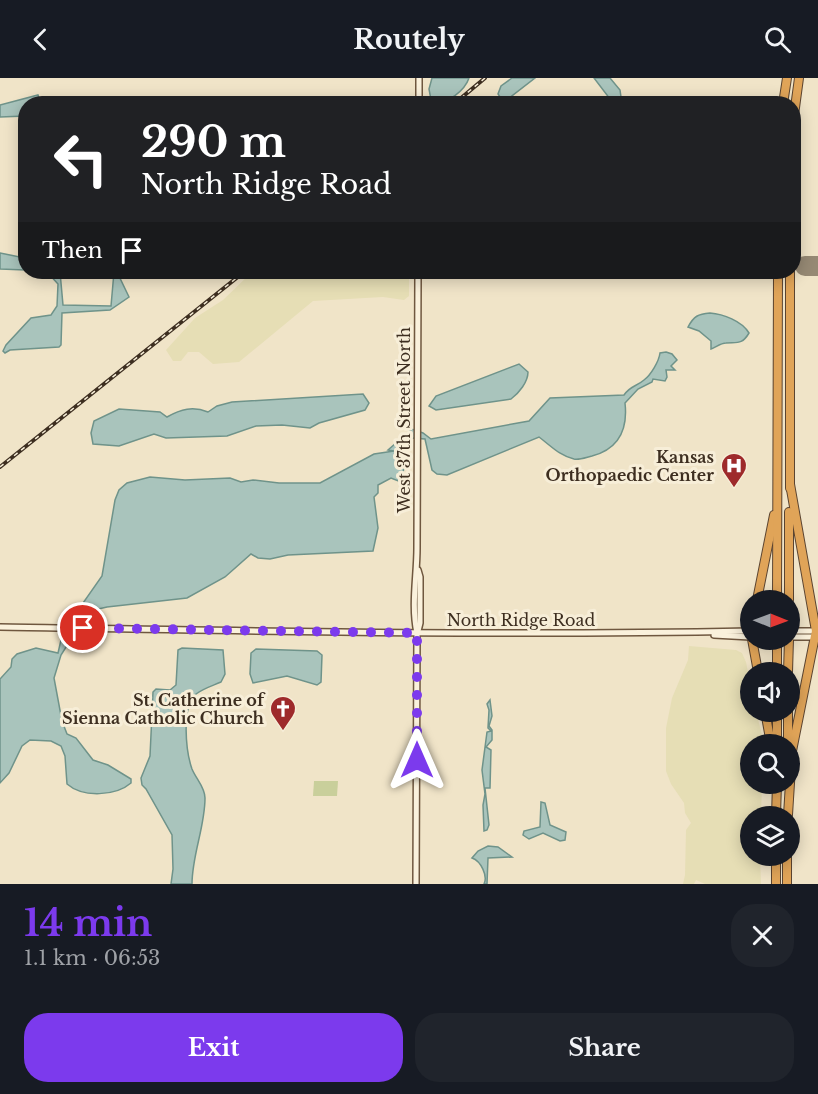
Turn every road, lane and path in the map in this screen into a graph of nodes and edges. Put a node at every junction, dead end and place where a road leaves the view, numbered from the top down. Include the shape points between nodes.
1 (419, 78) edge
2 (787, 78) edge
3 (799, 78) edge
4 (419, 96) edge
5 (784, 96) edge
6 (797, 96) edge
7 (418, 279) edge
8 (778, 279) edge
9 (790, 279) edge
10 (779, 480) junction
11 (790, 484) junction
12 (759, 590) edge
13 (777, 590) edge
14 (789, 590) edge
15 (0, 627) edge
16 (740, 631) edge
17 (800, 632) edge
18 (417, 633) junction
19 (683, 633) junction
20 (817, 634) edge
21 (800, 636) edge
22 (740, 637) edge
23 (789, 806) edge
24 (776, 866) edge
25 (787, 866) edge
26 (416, 884) edge
27 (776, 884) edge
28 (787, 884) edge

1 - 4 main road
2 - 5 highway
3 - 6 highway
7 - 18 main road, West 37th Street North
8 - 10 highway
9 - 11 highway
10 - 12 highway
10 - 13 highway
11 - 14 highway
11 - 20 highway
15 - 18 main road, North Ridge Road
16 - 19 main road, North Ridge Road
17 - 20 main road
18 - 19 main road, North Ridge Road
18 - 26 main road, West 37th Street North
19 - 22 main road, North Ridge Road
20 - 21 main road
20 - 23 highway via 792,751
24 - 27 highway
25 - 28 highway

